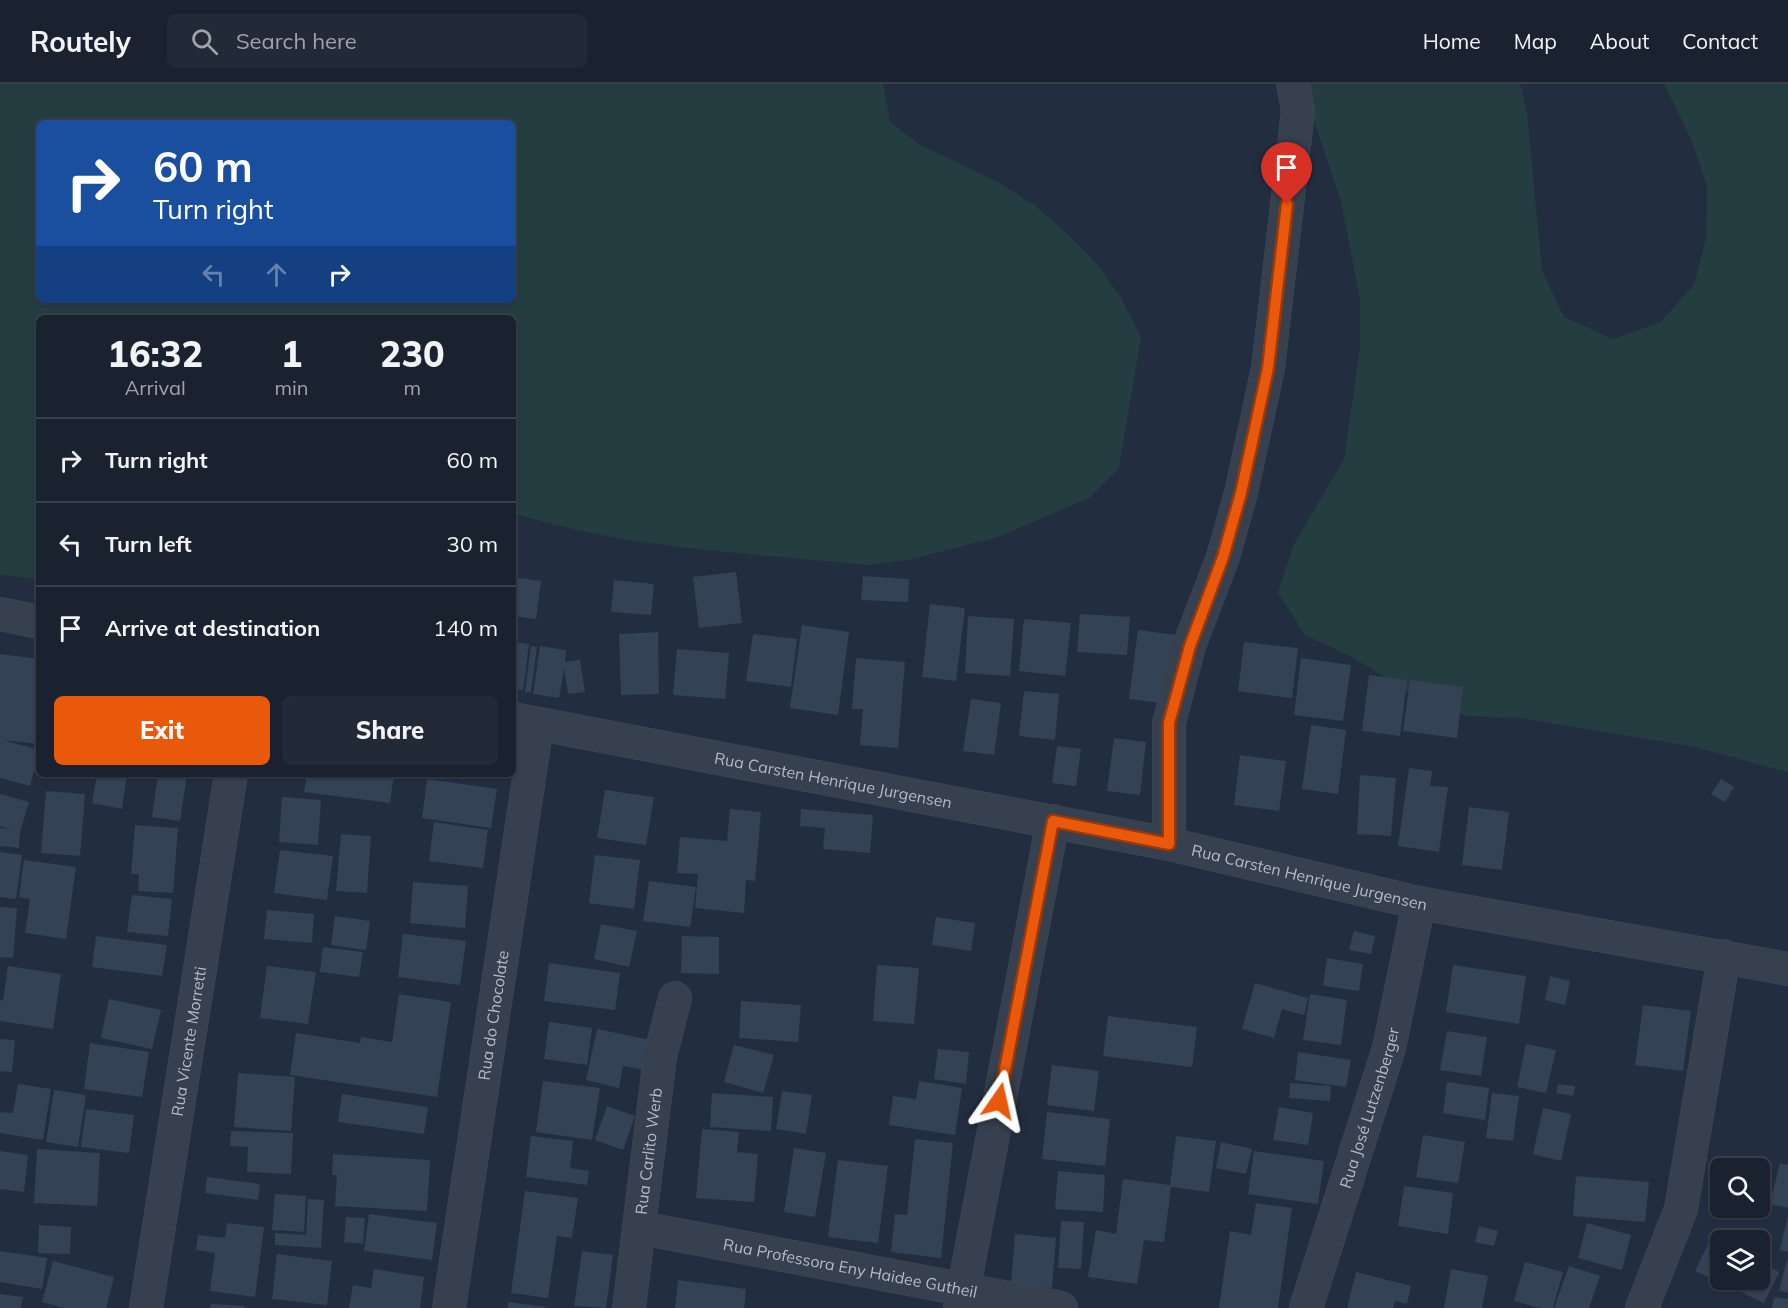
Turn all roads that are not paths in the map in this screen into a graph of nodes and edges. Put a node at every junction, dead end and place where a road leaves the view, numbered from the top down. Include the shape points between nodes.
1 (1293, 84) edge
2 (0, 614) edge
3 (36, 621) edge
4 (525, 722) edge
5 (231, 777) edge
6 (1053, 821) junction
7 (1169, 844) junction
8 (1419, 903) junction
9 (1724, 956) junction
10 (1788, 969) edge
11 (675, 998) dead end
12 (640, 1228) junction
13 (962, 1298) edge
14 (146, 1308) edge
15 (449, 1308) edge
16 (629, 1308) edge
17 (1060, 1308) edge
18 (1306, 1308) edge
19 (1642, 1308) edge

1 - 7 street via 1298,111 1268,368 1241,493 1169,723
2 - 3 street
4 - 6 street, Rua Carsten Henrique Jurgensen
4 - 15 street, Rua do Chocolate
5 - 14 street, Rua Vicente Morretti
6 - 7 street, Rua Carsten Henrique Jurgensen
6 - 13 street
7 - 8 street, Rua Carsten Henrique Jurgensen
8 - 9 street, Rua Carsten Henrique Jurgensen
8 - 18 street, Rua José Lutzenberger via 1389,1048
9 - 10 street, Rua Carsten Henrique Jurgensen
9 - 19 street via 1681,1209
11 - 12 street, Rua Carlito Werb via 660,1057
12 - 13 street, Rua Professora Eny Haidee Gutheil
12 - 16 street, Rua Carlito Werb
13 - 17 street, Rua Professora Eny Haidee Gutheil

